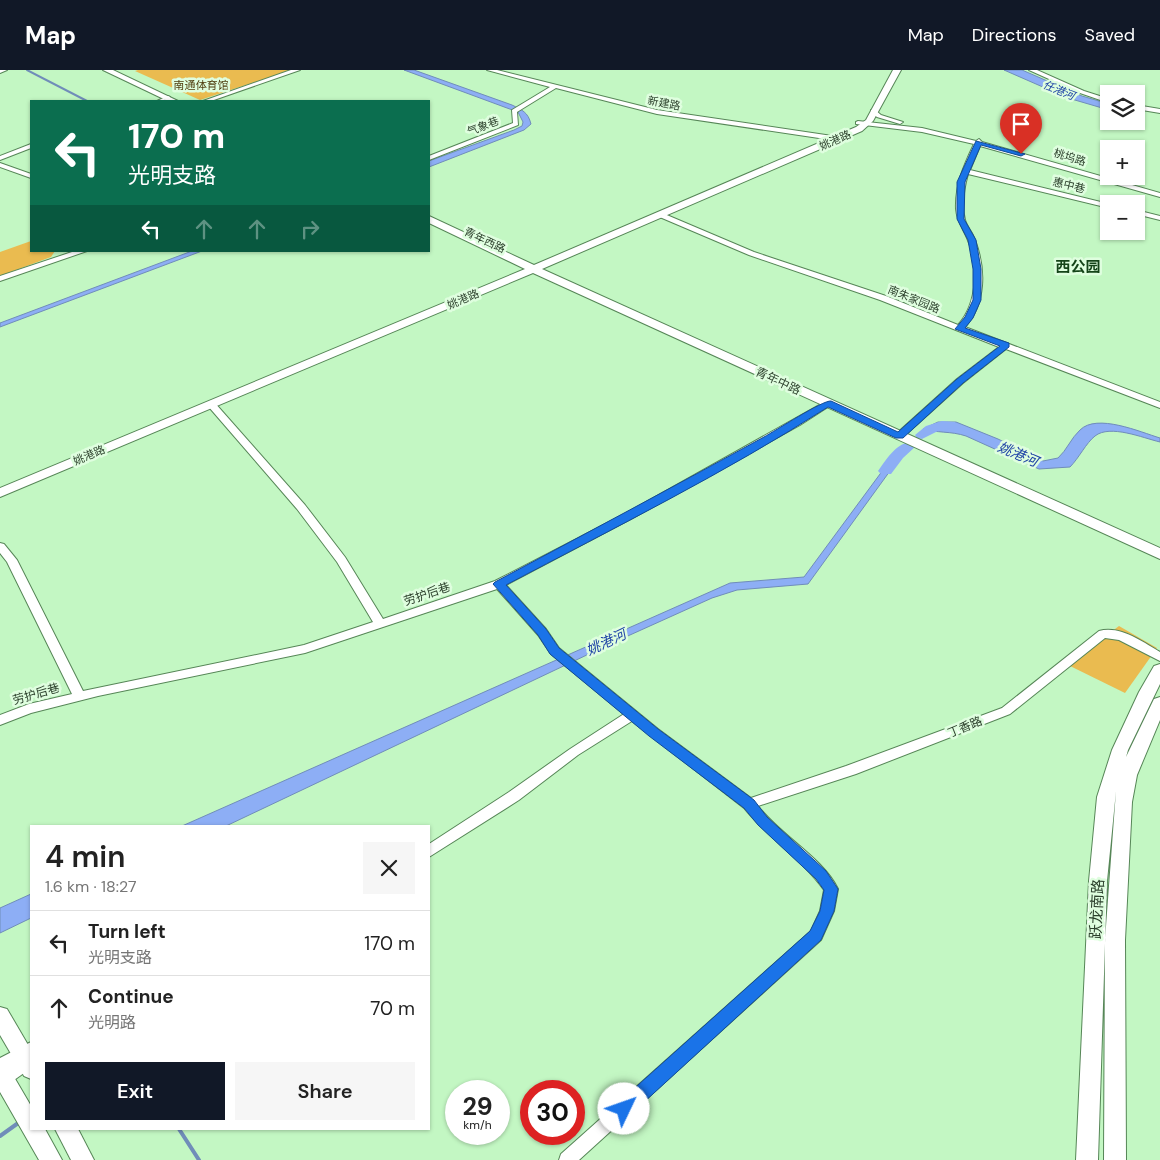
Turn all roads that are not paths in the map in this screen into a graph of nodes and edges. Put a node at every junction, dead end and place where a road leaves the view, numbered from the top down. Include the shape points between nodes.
1 (4, 70) edge
2 (107, 70) edge
3 (116, 70) edge
4 (297, 70) edge
5 (490, 70) edge
6 (889, 70) edge
7 (897, 70) edge
8 (1032, 70) edge
9 (1051, 70) edge
10 (0, 71) edge
11 (1046, 76) junction
12 (554, 87) junction
13 (1100, 98) edge
14 (168, 100) edge
15 (180, 100) edge
16 (209, 100) edge
17 (1145, 108) edge
18 (873, 111) junction
19 (1160, 111) edge
20 (863, 122) junction
21 (924, 128) junction
22 (836, 138) junction
23 (979, 142) junction
24 (30, 146) edge
25 (0, 158) edge
26 (430, 158) edge
27 (0, 165) edge
28 (965, 171) junction
29 (30, 176) edge
30 (1160, 195) edge
31 (1100, 204) edge
32 (1145, 214) edge
33 (430, 215) edge
34 (659, 215) junction
35 (1160, 218) edge
36 (430, 219) edge
37 (80, 252) edge
38 (534, 266) junction
39 (0, 280) edge
40 (959, 329) junction
41 (1006, 345) junction
42 (828, 403) junction
43 (211, 404) junction
44 (1160, 405) edge
45 (902, 434) junction
46 (0, 487) edge
47 (0, 492) edge
48 (0, 546) edge
49 (1160, 546) edge
50 (1160, 554) edge
51 (499, 584) junction
52 (380, 624) junction
53 (1160, 657) edge
54 (1160, 670) edge
55 (79, 696) junction
56 (1160, 703) edge
57 (632, 715) junction
58 (0, 720) edge
59 (749, 804) junction
60 (430, 850) edge
61 (0, 1016) edge
62 (29, 1058) edge
63 (1, 1075) edge
64 (30, 1124) edge
65 (34, 1130) edge
66 (67, 1130) edge
67 (50, 1160) edge
68 (83, 1160) edge
69 (568, 1160) edge
70 (1087, 1160) edge
71 (1115, 1160) edge

1 - 10 street
2 - 14 main road
3 - 15 main road
4 - 16 street
5 - 12 street, 新建路
6 - 20 main road, 姚港路
7 - 18 main road
8 - 11 street
9 - 11 street via 1051,74
11 - 13 street
12 - 22 street, 新建路 via 657,112
12 - 26 street, 气象巷 via 516,110 516,124
17 - 19 street
18 - 20 main road
18 - 21 street via 888,119
20 - 21 street, 桃坞路
20 - 22 main road, 姚港路
20 - 23 street, 桃坞路
21 - 23 street, 桃坞路
22 - 34 main road, 姚港路
22 - 38 main road, 姚港路
23 - 28 street
23 - 30 street, 桃坞路
24 - 25 street
27 - 29 street
28 - 31 street, 惠中巷
28 - 40 street via 961,182 961,219 972,240 977,269 977,300 969,318
32 - 35 street
33 - 38 main road, 青年西路
34 - 38 main road, 姚港路
34 - 40 street, 南朱家园路 via 782,265 819,275
36 - 38 main road, 青年西路
37 - 39 street
38 - 42 main road, 青年中路
38 - 43 main road, 姚港路
38 - 45 main road, 青年中路
38 - 46 main road, 姚港路
40 - 41 street, 南朱家园路
41 - 44 street, 南朱家园路 via 1076,375
41 - 45 street via 960,381
42 - 45 main road, 青年中路
42 - 51 street, 劳护后巷 via 643,508
43 - 47 main road, 姚港路
43 - 52 street via 301,507 341,560
45 - 49 main road, 青年中路
45 - 50 main road, 青年中路
48 - 55 street via 12,560
51 - 52 street, 劳护后巷
51 - 57 street via 542,632 554,651
52 - 55 street, 劳护后巷 via 305,649
53 - 59 street, 丁香路 via 1120,636 1102,634 1006,711 851,770
54 - 70 main road, 跃龙南路 via 1120,750 1106,797 1098,881
55 - 58 street, 劳护后巷
56 - 71 main road, 跃龙南路 via 1137,750 1123,802 1115,940
57 - 59 street
57 - 60 street
59 - 69 street via 762,821 821,875 831,889 827,911 816,935
61 - 62 main road
62 - 63 street
63 - 64 main road
65 - 67 main road
66 - 68 main road

